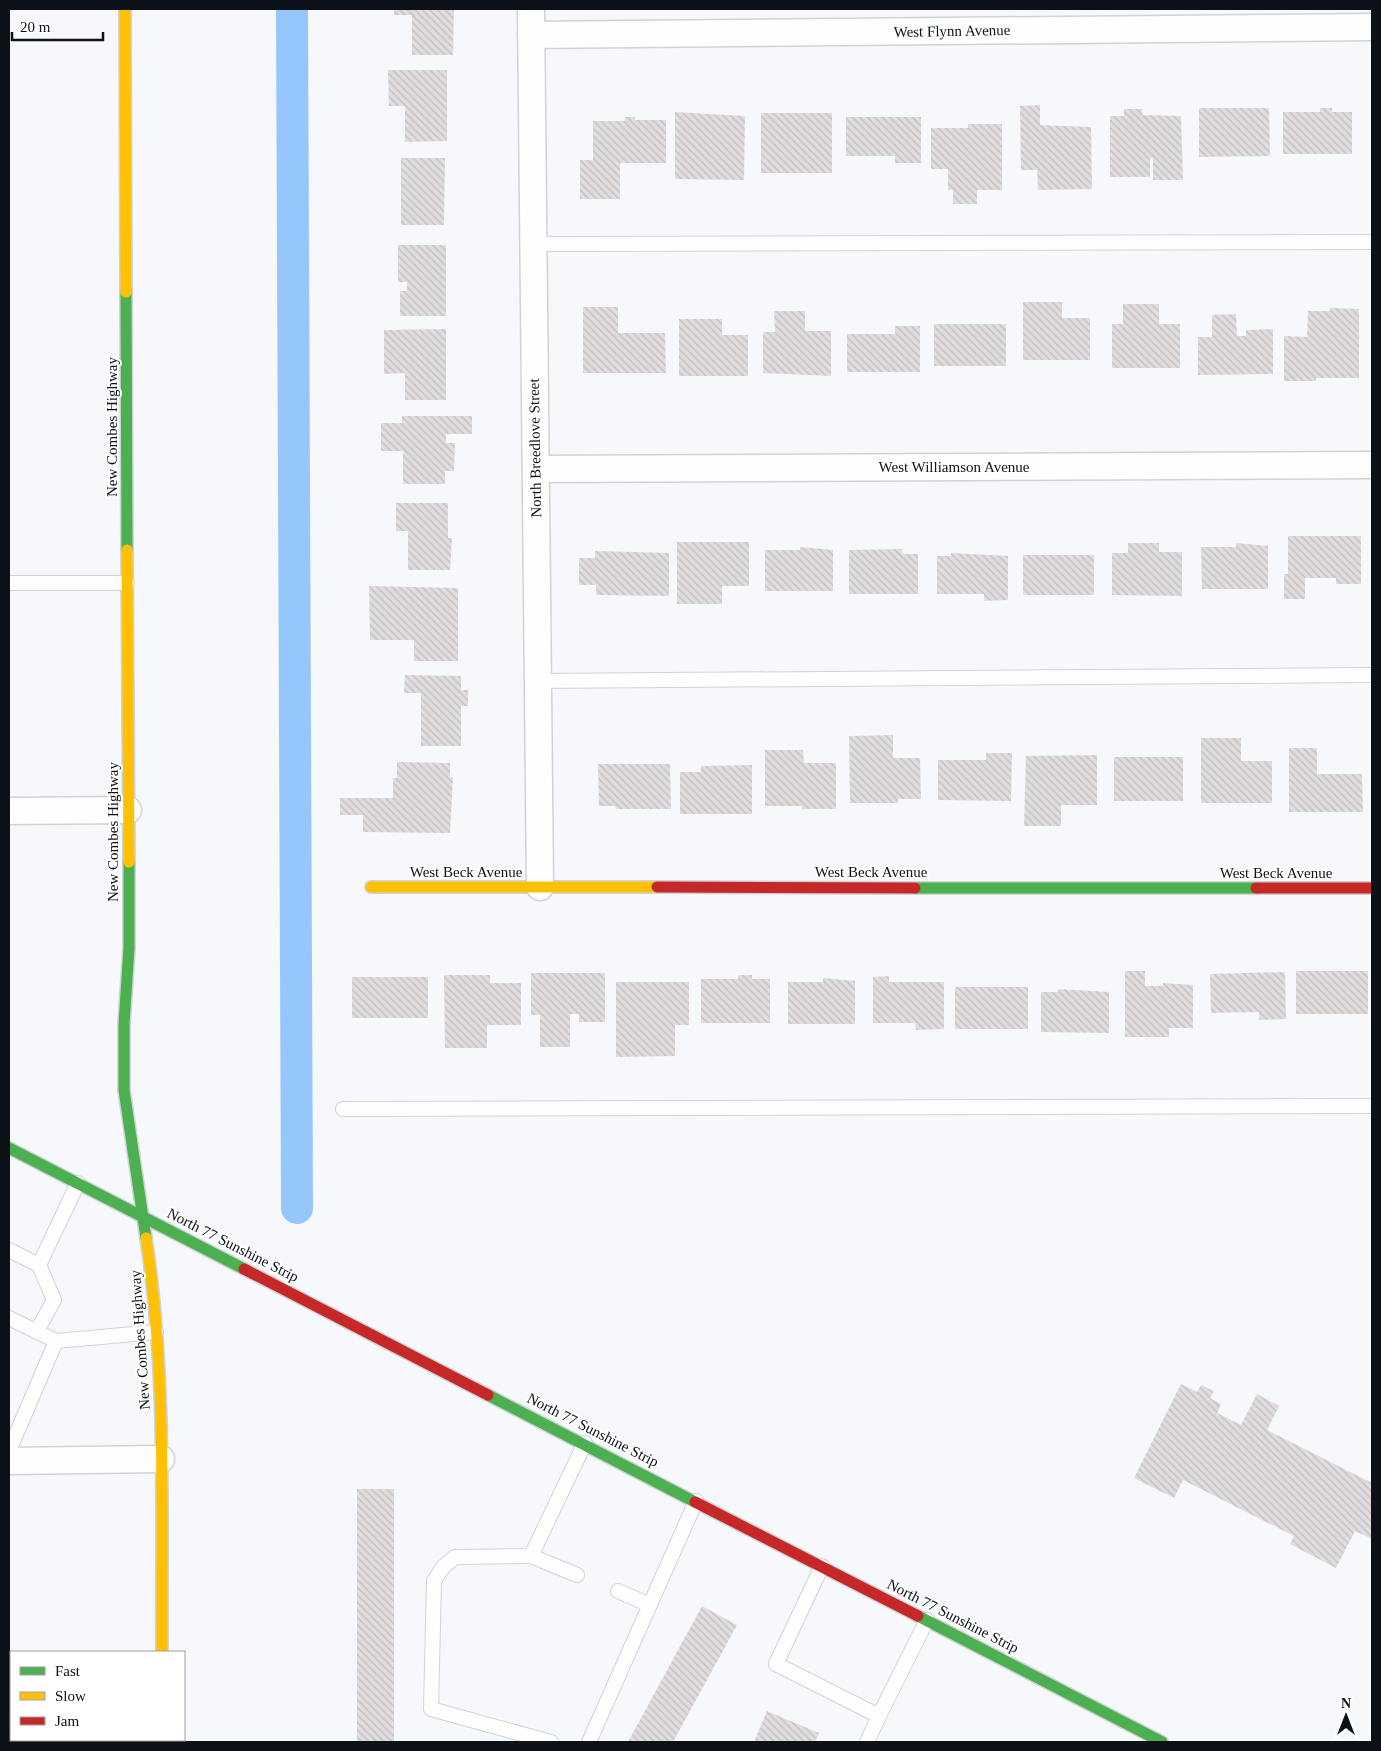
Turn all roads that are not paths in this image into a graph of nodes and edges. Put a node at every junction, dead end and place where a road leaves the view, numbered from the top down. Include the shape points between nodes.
1 (125, 9) edge
2 (531, 9) edge
3 (1372, 27) edge
4 (531, 35) junction
5 (1372, 242) edge
6 (533, 244) junction
7 (1372, 466) edge
8 (536, 469) junction
9 (9, 583) edge
10 (127, 583) junction
11 (1372, 675) edge
12 (538, 681) junction
13 (128, 810) junction
14 (9, 811) edge
15 (371, 887) dead end
16 (540, 887) junction
17 (1372, 888) edge
18 (1372, 1106) edge
19 (343, 1109) dead end
20 (9, 1148) edge
21 (78, 1183) junction
22 (142, 1214) junction
23 (14, 1257) edge
24 (39, 1265) junction
25 (9, 1318) edge
26 (37, 1332) junction
27 (156, 1332) junction
28 (56, 1341) junction
29 (585, 1443) junction
30 (9, 1451) edge
31 (161, 1459) junction
32 (9, 1461) edge
33 (696, 1501) junction
34 (531, 1556) junction
35 (822, 1566) junction
36 (577, 1575) dead end
37 (618, 1591) dead end
38 (650, 1606) junction
39 (927, 1620) junction
40 (162, 1651) edge
41 (879, 1716) junction
42 (551, 1742) edge
43 (589, 1742) edge
44 (867, 1742) edge
45 (1162, 1742) edge

1 - 10 street, New Combes Highway
2 - 4 street, North Breedlove Street
3 - 4 street, West Flynn Avenue
4 - 6 street, North Breedlove Street
5 - 6 lane
6 - 8 street, North Breedlove Street
7 - 8 street, West Williamson Avenue
8 - 12 street, North Breedlove Street
9 - 10 lane
10 - 13 street, New Combes Highway
11 - 12 lane
12 - 16 street, North Breedlove Street
13 - 14 street
13 - 22 street, New Combes Highway via 129,948 124,1090
15 - 16 street, West Beck Avenue
16 - 17 street, West Beck Avenue
18 - 19 lane
20 - 21 street, North 77 Sunshine Strip
21 - 22 street, North 77 Sunshine Strip
21 - 24 lane
22 - 27 street, New Combes Highway via 155,1296
22 - 29 street, North 77 Sunshine Strip
23 - 24 lane
24 - 26 lane via 54,1300
25 - 26 lane
26 - 28 lane
27 - 28 lane
27 - 31 street, New Combes Highway
28 - 30 lane
29 - 33 street, North 77 Sunshine Strip
29 - 34 lane
31 - 32 street
31 - 40 street, New Combes Highway
33 - 35 street, North 77 Sunshine Strip
33 - 38 lane
34 - 36 lane
34 - 42 lane via 455,1557 443,1567 434,1581 432,1709
35 - 39 street, North 77 Sunshine Strip
35 - 41 lane via 776,1664
37 - 38 lane
38 - 43 lane
39 - 41 lane
39 - 45 street, North 77 Sunshine Strip
41 - 44 lane

